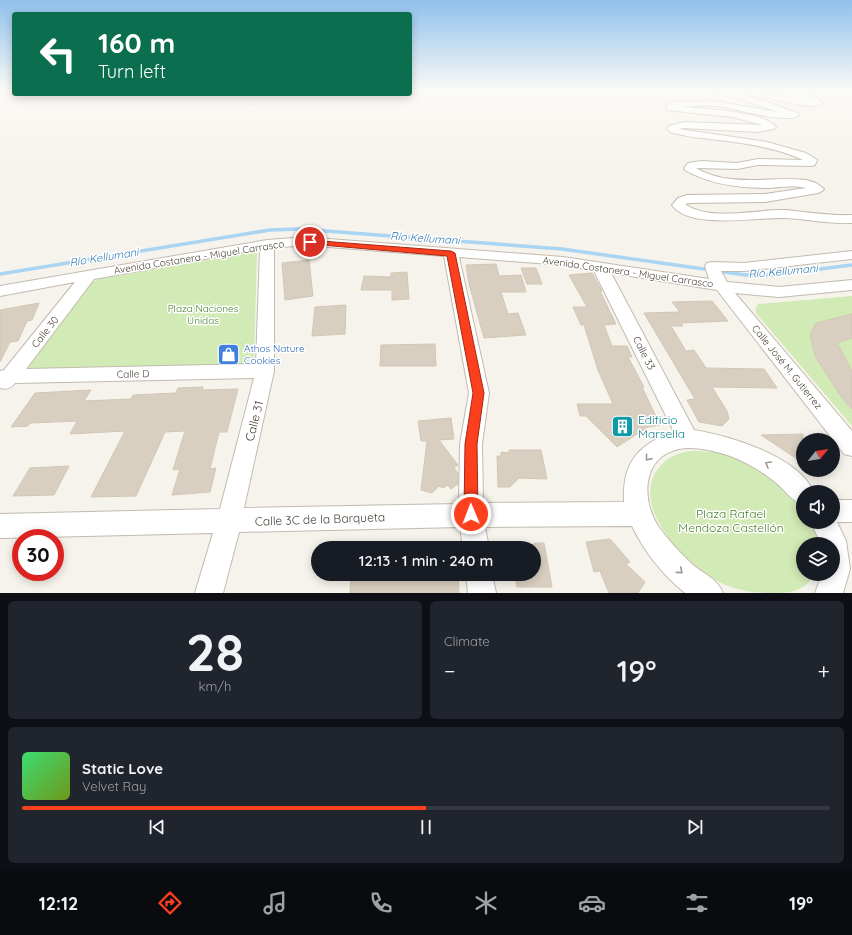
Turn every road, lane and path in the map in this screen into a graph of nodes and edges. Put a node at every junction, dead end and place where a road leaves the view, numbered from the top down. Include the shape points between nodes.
1 (752, 119) edge
2 (852, 219) edge
3 (267, 244) junction
4 (451, 253) junction
5 (852, 255) edge
6 (605, 267) junction
7 (89, 275) junction
8 (717, 277) junction
9 (852, 285) edge
10 (0, 291) edge
11 (266, 371) junction
12 (3, 381) edge
13 (688, 439) junction
14 (852, 447) edge
15 (796, 488) edge
16 (852, 511) edge
17 (840, 512) edge
18 (471, 514) junction
19 (639, 514) junction
20 (229, 521) junction
21 (0, 526) edge
22 (827, 529) edge
23 (475, 541) edge
24 (480, 581) edge
25 (209, 593) edge
26 (482, 593) edge
27 (709, 593) edge
28 (829, 593) edge

1 - 2 street via 771,127 672,128 682,133 768,146 812,160 811,163 758,162 737,166 702,164 689,168 703,175 764,184 802,183 818,189 765,198 687,199 678,204 690,212 707,215 776,214
3 - 4 street, Avenida Costanera - Miguel Carrasco via 329,243
3 - 7 street, Avenida Costanera - Miguel Carrasco
3 - 11 street, Calle 31
4 - 6 street, Avenida Costanera - Miguel Carrasco via 563,261
4 - 18 street via 479,393 471,444
5 - 8 street via 744,266
6 - 8 street, Avenida Costanera - Miguel Carrasco
6 - 13 street, Calle 33 via 603,273
7 - 10 street, Avenida Costanera - Miguel Carrasco
7 - 12 street, Calle 30
8 - 9 street, Avenida Costanera - Miguel Carrasco via 779,292
8 - 14 street, Calle José M. Gutierrez
11 - 12 street, Calle D
11 - 20 street, Calle 31
15 -> 13 street via 774,468 748,453 721,444
13 -> 19 street via 672,442 653,452 640,467 635,488
16 - 17 street
18 - 19 street, Calle 3C de la Barqueta
18 - 20 street, Calle 3C de la Barqueta
18 - 23 street
19 -> 27 street via 653,541 676,568
20 - 21 street, Calle 3C de la Barqueta
20 - 25 street, Calle 31
22 - 28 street via 833,541 837,569
24 - 26 street

